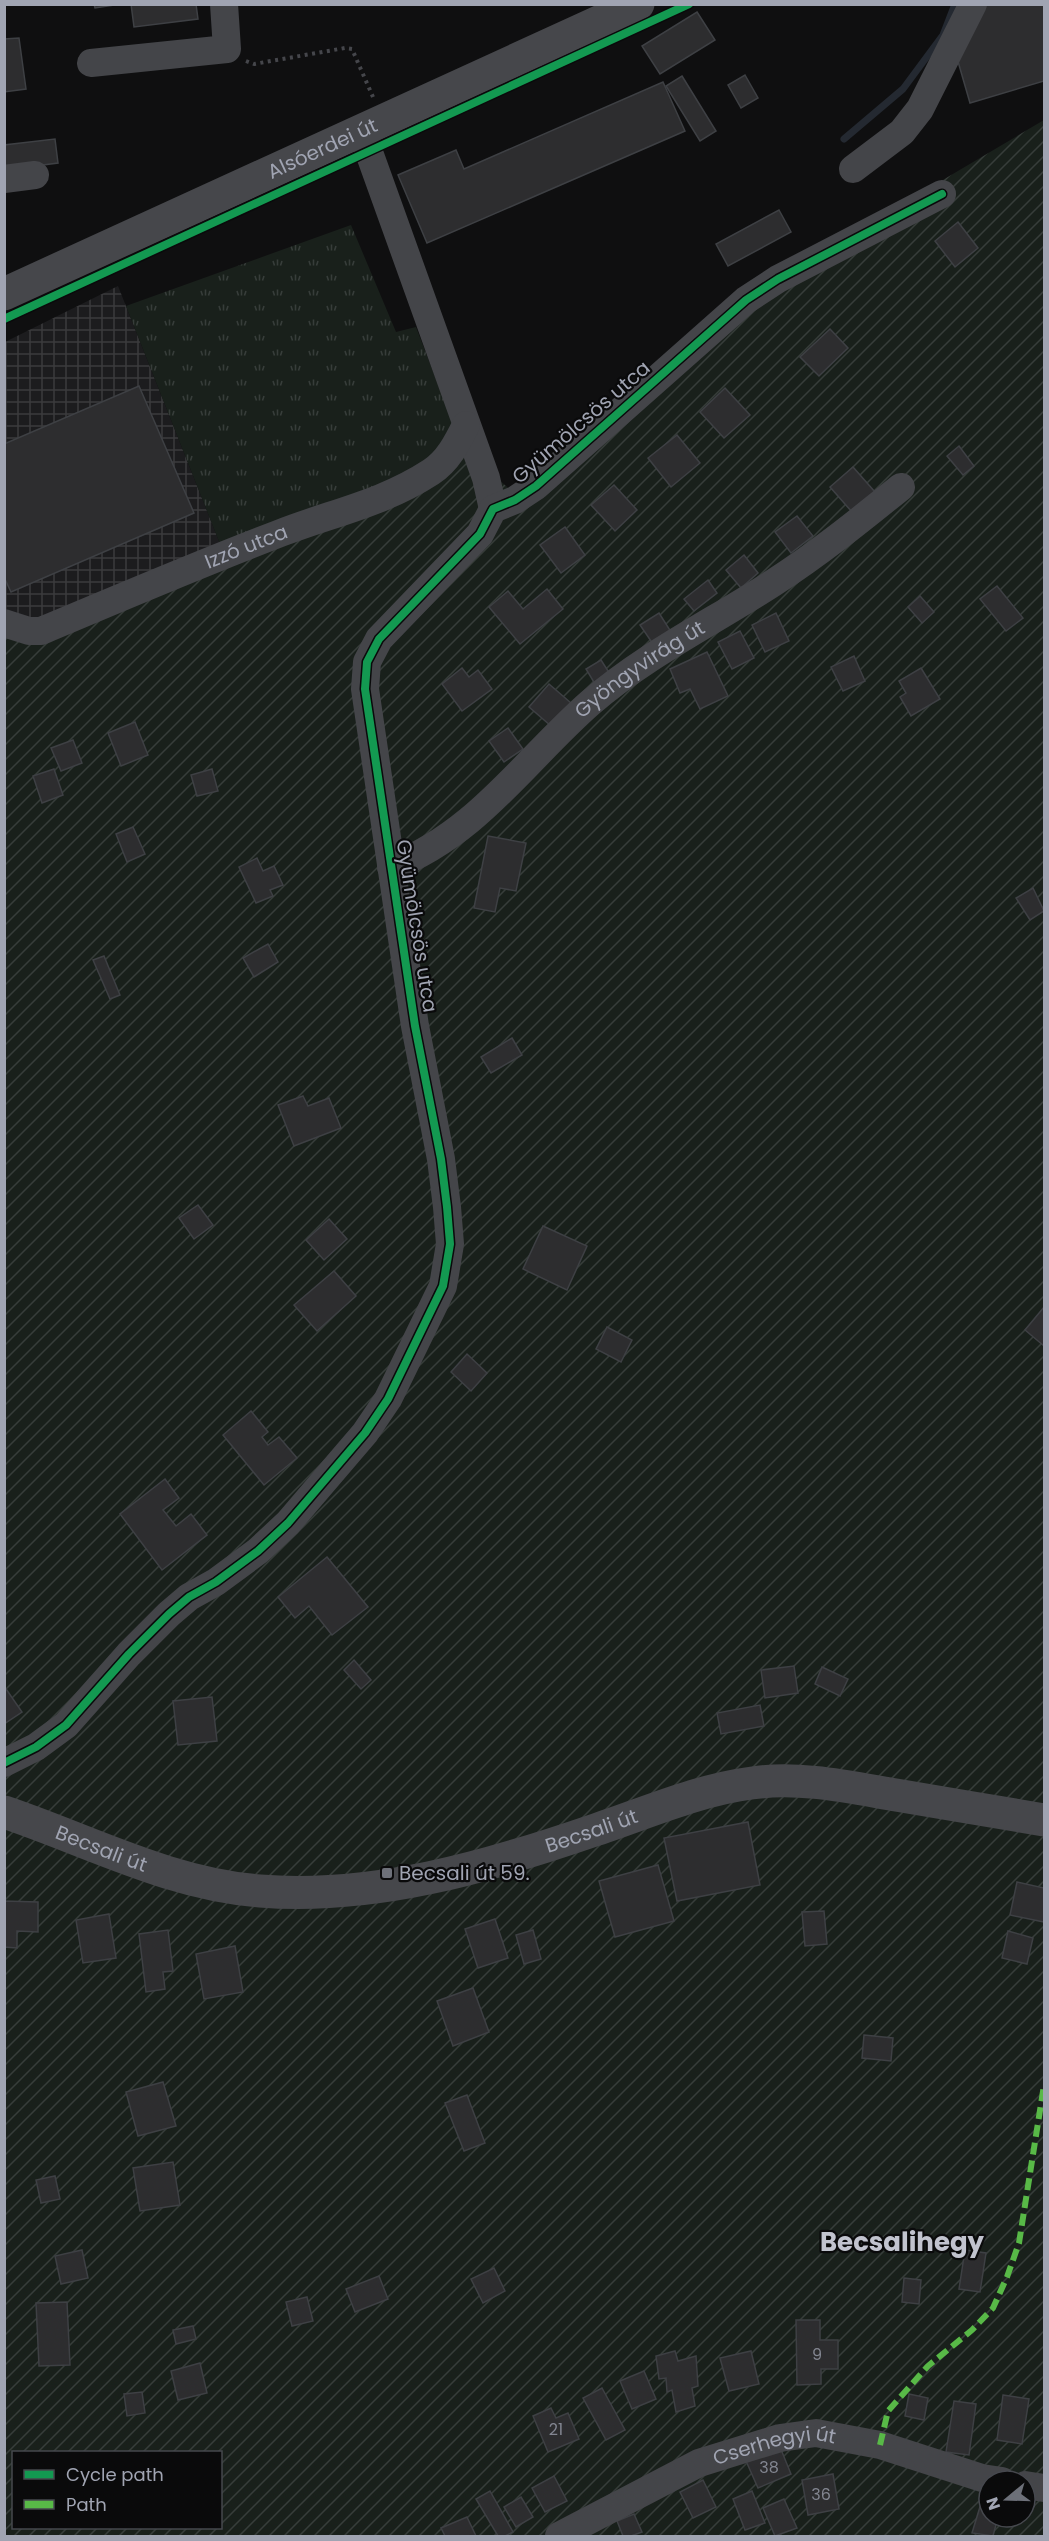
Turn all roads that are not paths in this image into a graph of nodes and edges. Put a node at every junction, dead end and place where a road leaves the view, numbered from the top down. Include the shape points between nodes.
1 (224, 4) edge
2 (638, 4) edge
3 (973, 4) edge
4 (91, 63) dead end
5 (372, 124) junction
6 (853, 169) dead end
7 (35, 176) dead end
8 (4, 179) edge
9 (942, 194) dead end
10 (4, 294) edge
11 (466, 425) junction
12 (900, 487) dead end
13 (493, 509) junction
14 (4, 623) edge
15 (391, 867) junction
16 (4, 1763) edge
17 (4, 1812) edge
18 (1044, 1820) edge
19 (977, 2476) edge
20 (559, 2536) edge

1 - 4 street via 227,49
2 - 5 main road, Alsóerdei út
3 - 6 street via 920,109 902,132
5 - 10 main road, Alsóerdei út
5 - 11 street
7 - 8 street
9 - 13 street, Gyümölcsös utca via 778,279 746,300 536,486
11 - 13 street
11 - 14 street, Izzó utca via 453,450 434,471 402,489 281,533 41,631
12 - 15 street, Gyöngyvirág út via 776,582 631,672 590,703 460,829 432,848
13 - 15 street, Gyümölcsös utca via 480,534 379,639 367,662 365,689
15 - 16 street, Gyümölcsös utca via 447,1207 450,1244 443,1286 388,1399 365,1433 288,1523 258,1551 169,1614 66,1725 36,1747
17 - 18 main road, Becsali út via 180,1877 217,1887 270,1892 360,1889 460,1870 549,1846 680,1801 752,1783 794,1781 868,1790
19 - 20 street, Cserhegyi út via 880,2445 816,2433 780,2438 699,2463

